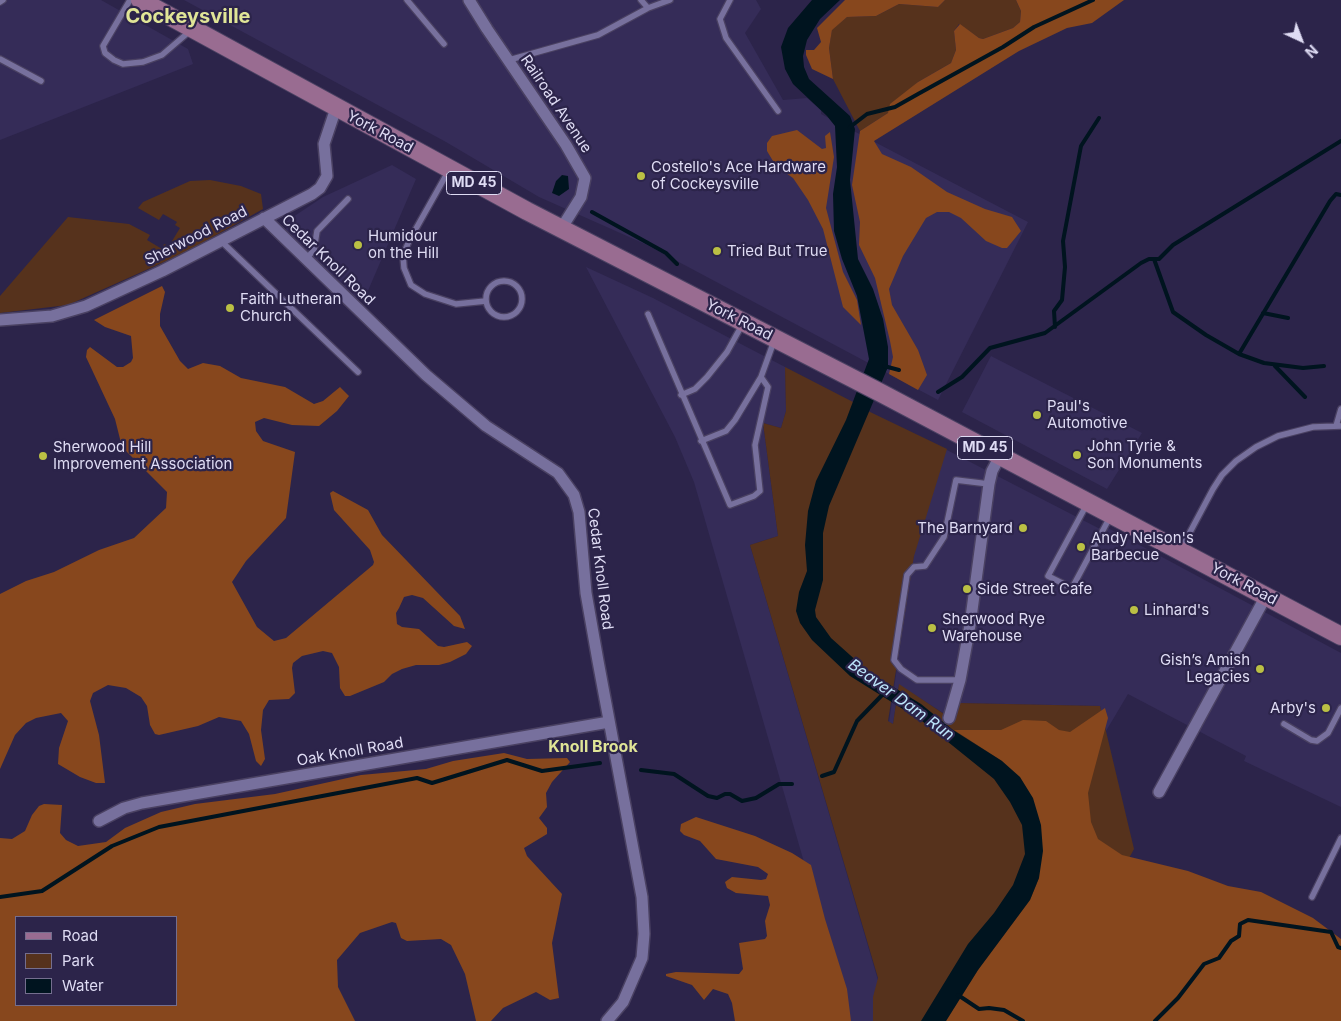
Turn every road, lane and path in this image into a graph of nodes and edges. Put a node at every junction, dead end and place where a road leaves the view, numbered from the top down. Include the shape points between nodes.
1 (3, 0) edge
2 (130, 0) edge
3 (140, 0) edge
4 (408, 0) edge
5 (469, 0) edge
6 (641, 0) edge
7 (670, 0) edge
8 (730, 0) edge
9 (0, 2) edge
10 (648, 8) junction
11 (192, 30) junction
12 (444, 44) dead end
13 (0, 59) edge
14 (509, 60) junction
15 (41, 81) dead end
16 (336, 108) junction
17 (778, 111) dead end
18 (449, 169) junction
19 (348, 199) dead end
20 (264, 218) junction
21 (561, 229) junction
22 (221, 241) junction
23 (306, 259) junction
24 (486, 301) junction
25 (648, 314) dead end
26 (0, 320) edge
27 (743, 322) junction
28 (774, 339) junction
29 (358, 372) dead end
30 (761, 377) junction
31 (681, 396) junction
32 (1341, 409) edge
33 (1338, 426) edge
34 (701, 441) junction
35 (1000, 456) junction
36 (989, 484) junction
37 (1088, 502) junction
38 (1111, 514) junction
39 (1180, 550) junction
40 (1266, 596) junction
41 (1341, 636) edge
42 (960, 680) junction
43 (1341, 708) edge
44 (949, 718) dead end
45 (609, 722) junction
46 (1284, 724) dead end
47 (1159, 792) dead end
48 (99, 821) dead end
49 (1341, 838) edge
50 (1335, 851) junction
51 (1341, 854) edge
52 (1312, 897) dead end
53 (607, 1021) edge

1 - 9 lane
2 - 11 lane via 104,46 105,53 114,60 134,64 162,55
3 - 11 main road, York Road / MD 45
4 - 12 lane
5 - 14 street, Railroad Avenue
6 - 10 lane
7 - 10 lane
8 - 17 lane via 720,19 726,38
10 - 14 lane via 598,35
11 - 16 main road, York Road / MD 45
13 - 15 lane
14 - 21 street, Railroad Avenue via 585,178 581,197
16 - 18 main road, York Road / MD 45
16 - 20 street, Sherwood Road via 324,144 327,168 324,182 312,194
18 - 21 main road, York Road / MD 45
18 - 24 lane via 409,241 403,255 404,268 411,285 426,294 456,304
19 - 23 lane via 317,231 314,250
20 - 22 street, Sherwood Road
20 - 23 street, Cedar Knoll Road
21 - 27 main road, York Road / MD 45
22 - 26 street, Sherwood Road via 75,310
22 - 29 lane
23 - 45 street, Cedar Knoll Road via 446,393 486,426 558,473 567,483 579,512 586,593
24 - 24 lane via 491,311 507,317 518,311 522,295 510,282 498,282 489,290
25 - 31 lane
27 - 28 main road, York Road / MD 45
27 - 31 lane via 727,352 707,377 695,389
28 - 30 lane
28 - 35 main road, York Road / MD 45
30 - 34 lane via 729,428
30 - 34 lane via 768,387 755,445 761,488 758,494 730,505
31 - 34 lane
32 - 33 lane
33 - 39 lane via 1313,427 1278,436 1236,461 1213,489
35 - 36 street
35 - 37 main road, York Road / MD 45
36 - 42 street
36 - 42 lane via 956,480 944,537 925,566 914,567 907,575 894,660 918,680
37 - 38 main road, York Road / MD 45
37 - 38 lane via 1048,576 1072,588
38 - 39 main road, York Road / MD 45
39 - 40 main road, York Road / MD 45
40 - 41 main road, York Road / MD 45
40 - 47 street
42 - 44 street
43 - 46 lane via 1328,732 1317,740 1311,740
45 - 48 street, Oak Knoll Road via 142,803
45 - 53 street, Cedar Knoll Road via 642,897 644,934 642,958 634,979 623,1002
49 - 50 lane
50 - 51 lane
50 - 52 lane

